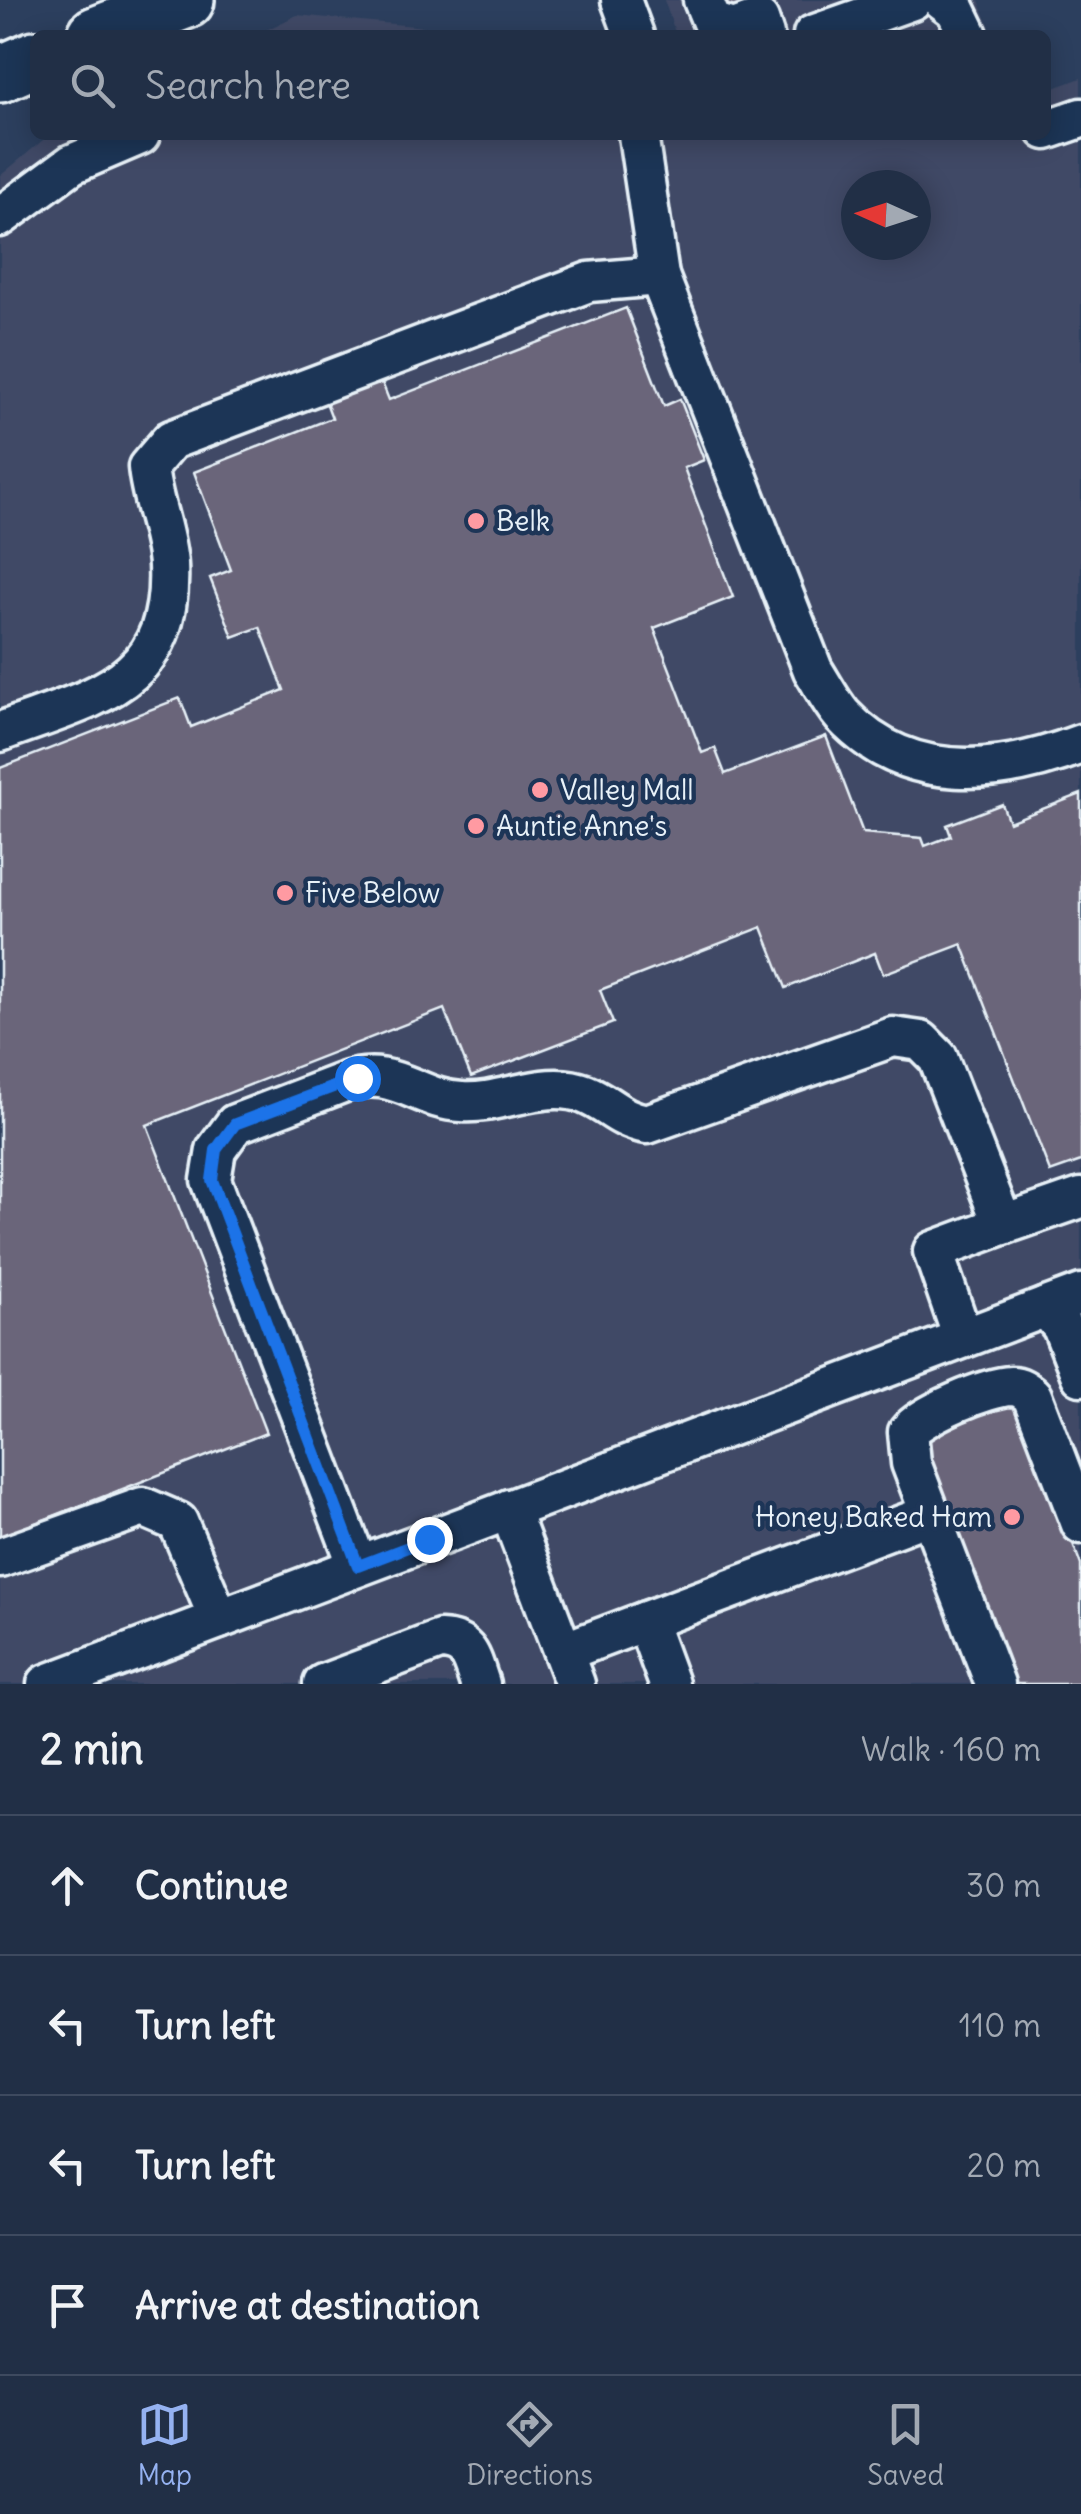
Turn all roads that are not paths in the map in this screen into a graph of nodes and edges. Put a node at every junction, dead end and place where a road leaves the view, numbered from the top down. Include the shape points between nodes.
1 (186, 0) edge
2 (621, 0) edge
3 (702, 0) edge
4 (944, 0) edge
5 (906, 1) edge
6 (759, 21) edge
7 (109, 30) edge
8 (632, 30) edge
9 (827, 30) edge
10 (966, 30) edge
11 (30, 61) edge
12 (0, 74) edge
13 (1081, 118) edge
14 (1051, 128) edge
15 (128, 140) edge
16 (639, 140) edge
17 (0, 216) edge
18 (659, 276) junction
19 (0, 732) edge
20 (1081, 744) edge
21 (1081, 1198) edge
22 (1002, 1225) junction
23 (1064, 1300) edge
24 (964, 1338) junction
25 (1081, 1376) edge
26 (1074, 1485) edge
27 (509, 1508) junction
28 (931, 1514) junction
29 (1081, 1524) edge
30 (0, 1558) edge
31 (358, 1566) junction
32 (219, 1619) junction
33 (646, 1621) junction
34 (130, 1669) edge
35 (564, 1674) edge
36 (46, 1684) edge
37 (322, 1684) edge
38 (480, 1684) edge
39 (669, 1684) edge
40 (995, 1684) edge

1 - 7 highway
2 - 8 street
3 - 6 street via 712,22 734,28
4 - 10 street
5 - 9 street
11 - 12 highway
13 - 14 street
15 - 17 street via 72,164
16 - 18 street
18 - 19 street via 589,282 172,440 148,467 168,563 158,640 142,667 111,690
18 - 20 street via 813,670 840,714 906,757 960,770 1002,770
21 - 22 street
22 - 24 street via 932,1251
22 - 31 street via 938,1058 921,1041 892,1037 647,1124 624,1120 585,1094 550,1088 490,1103 457,1102 391,1077 357,1078 235,1124 216,1150 212,1180
23 - 24 street
23 - 25 street via 1062,1327
24 - 27 street
26 - 28 street via 1032,1396 1008,1386 930,1414 908,1432 906,1446
26 - 29 street
27 - 31 street
27 - 35 street
28 - 33 street
28 - 40 street
30 - 32 street via 143,1507 161,1511 178,1522
31 - 32 street
32 - 34 street
33 - 35 street
33 - 39 street
34 - 36 street
37 - 38 street via 440,1640 458,1640 468,1648

